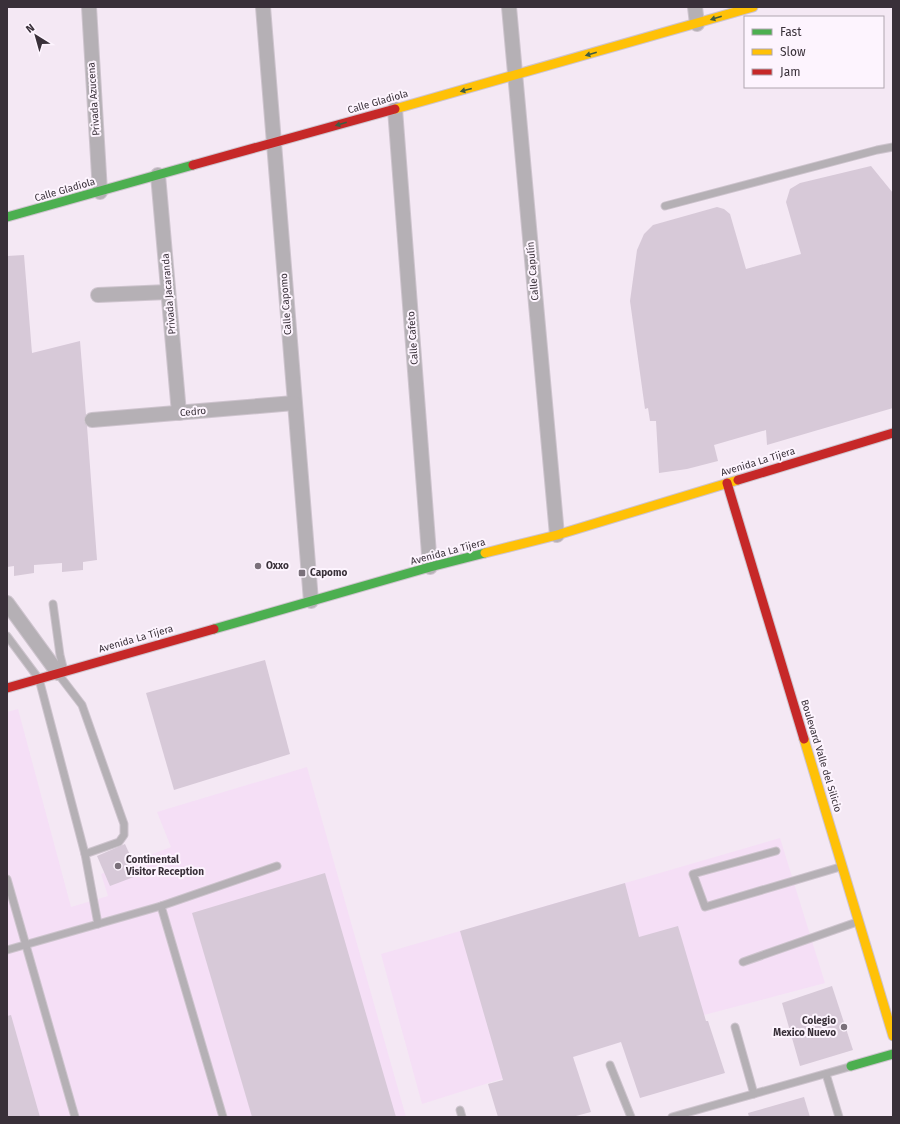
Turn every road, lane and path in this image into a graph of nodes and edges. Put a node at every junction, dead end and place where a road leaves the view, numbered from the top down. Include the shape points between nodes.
1 (89, 7) edge
2 (263, 7) edge
3 (509, 7) edge
4 (696, 7) edge
5 (753, 7) edge
6 (697, 24) junction
7 (515, 76) junction
8 (395, 109) junction
9 (274, 143) junction
10 (893, 147) edge
11 (158, 175) junction
12 (100, 192) junction
13 (665, 206) dead end
14 (7, 218) edge
15 (168, 292) junction
16 (98, 295) dead end
17 (294, 403) junction
18 (179, 413) junction
19 (92, 420) dead end
20 (893, 433) edge
21 (727, 482) junction
22 (557, 535) junction
23 (430, 567) junction
24 (311, 601) junction
25 (7, 603) edge
26 (53, 604) dead end
27 (7, 636) edge
28 (61, 672) junction
29 (39, 679) junction
30 (7, 688) edge
31 (776, 851) dead end
32 (85, 854) junction
33 (277, 866) dead end
34 (842, 867) junction
35 (7, 879) edge
36 (161, 906) junction
37 (859, 921) junction
38 (98, 924) junction
39 (26, 945) junction
40 (7, 950) edge
41 (743, 962) dead end
42 (735, 1027) dead end
43 (893, 1036) edge
44 (893, 1054) edge
45 (610, 1065) dead end
46 (851, 1066) joint
47 (826, 1074) junction
48 (754, 1094) junction
49 (685, 1115) edge
50 (75, 1117) edge
51 (223, 1117) edge
52 (631, 1117) edge
53 (672, 1117) edge
54 (839, 1117) edge

1 - 12 street, Privada Azucena
2 - 9 street, Calle Capomo
3 - 7 street, Calle Capulín
4 - 6 street
5 -> 6 main road, Calle Gladiola
6 -> 7 main road, Calle Gladiola
7 -> 8 main road, Calle Gladiola
7 - 22 street, Calle Capulín
8 -> 9 main road, Calle Gladiola
8 - 23 street, Calle Cafeto
9 - 11 main road, Calle Gladiola
9 - 17 street, Calle Capomo
10 - 13 lane
11 - 12 main road, Calle Gladiola
11 - 15 street, Privada Jacaranda
12 - 14 main road, Calle Gladiola
15 - 16 street
15 - 18 street, Privada Jacaranda
17 - 18 street, Cedro
17 - 24 street, Calle Capomo
18 - 19 street, Cedro
20 - 21 main road, Avenida La Tijera
21 - 22 main road, Avenida La Tijera
21 - 34 main road, Boulevard Valle del Silicio
22 - 23 main road, Avenida La Tijera
23 - 24 main road, Avenida La Tijera
24 - 28 main road, Avenida La Tijera
25 - 28 street
26 - 28 lane
27 - 29 lane
28 - 29 main road, Avenida La Tijera
28 - 32 lane via 82,705 124,824 124,835 119,842
29 - 30 main road, Avenida La Tijera
29 - 32 lane
31 - 34 lane via 693,874 705,907
32 - 38 lane
33 - 36 lane
34 - 37 main road, Boulevard Valle del Silicio
35 - 39 lane
36 - 38 lane
36 - 51 lane
37 - 41 lane
37 - 43 main road, Boulevard Valle del Silicio
38 - 39 lane
39 - 40 lane
39 - 50 lane
42 - 48 lane
44 - 46 main road
45 - 52 lane
46 - 47 lane
47 - 48 lane
47 - 54 lane
48 - 49 lane
49 - 53 lane

